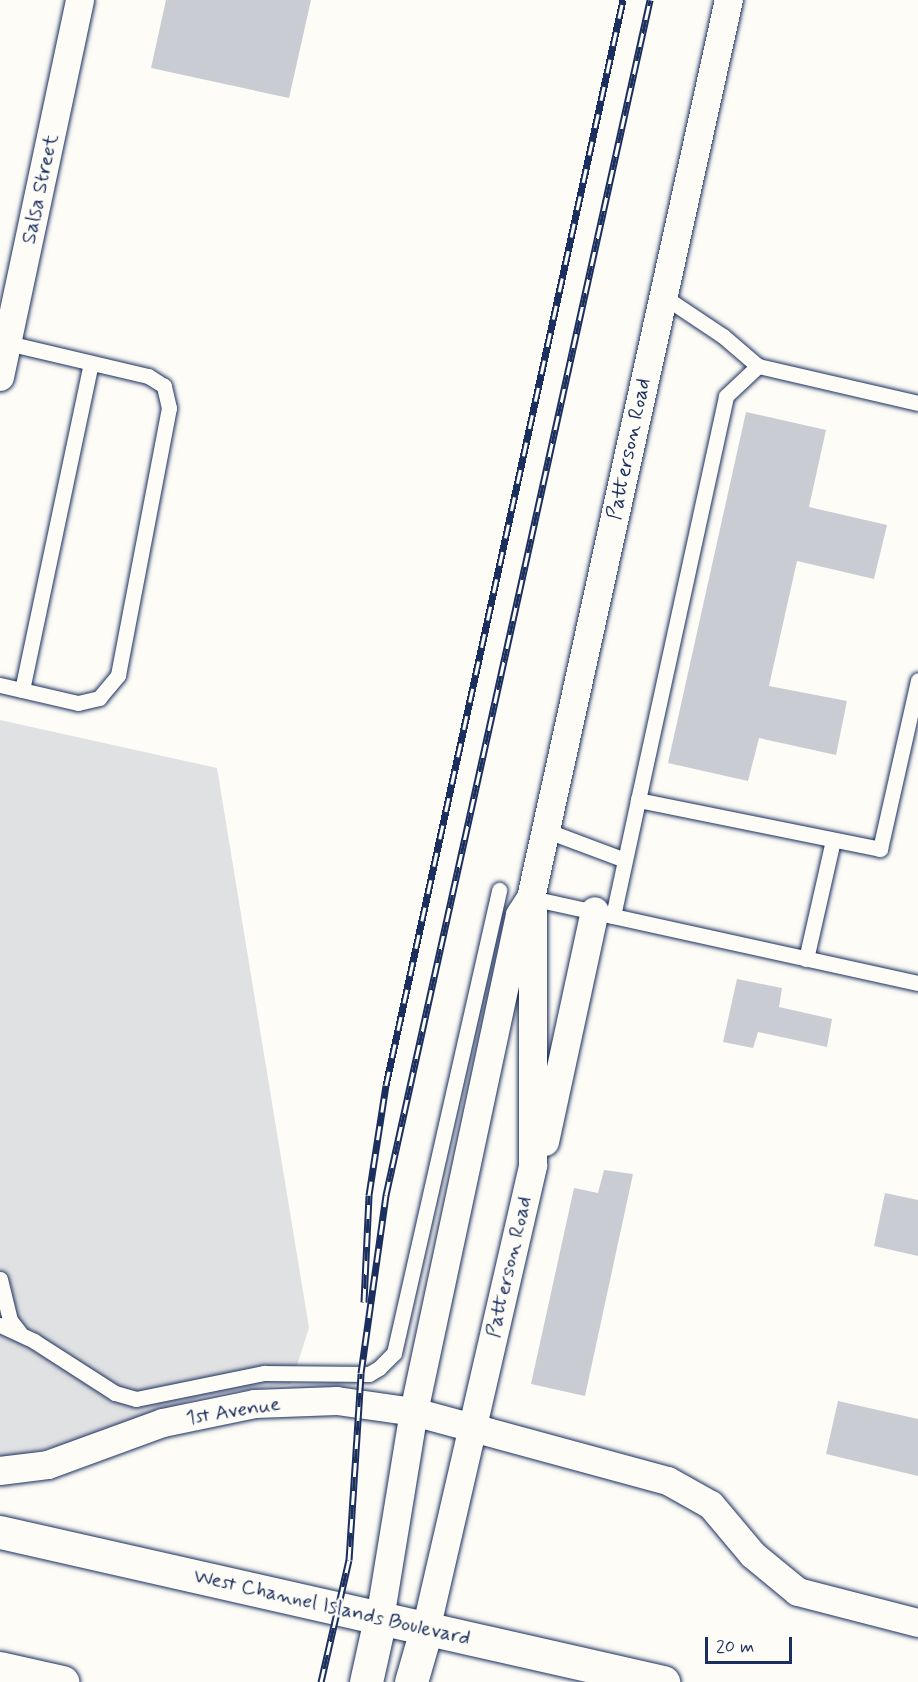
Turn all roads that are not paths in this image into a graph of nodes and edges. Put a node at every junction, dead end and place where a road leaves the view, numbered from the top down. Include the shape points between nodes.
1 (80, 0) edge
2 (729, 0) edge
3 (8, 296) edge
4 (663, 296) junction
5 (7, 343) junction
6 (91, 363) junction
7 (758, 366) junction
8 (0, 377) edge
9 (918, 403) edge
10 (918, 680) edge
11 (0, 685) edge
12 (22, 690) junction
13 (638, 800) junction
14 (545, 830) junction
15 (834, 840) junction
16 (625, 860) junction
17 (499, 890) dead end
18 (531, 898) junction
19 (604, 914) junction
20 (806, 959) junction
21 (918, 983) edge
22 (533, 1165) junction
23 (0, 1279) edge
24 (0, 1325) edge
25 (22, 1335) junction
26 (414, 1412) junction
27 (473, 1426) junction
28 (0, 1471) edge
29 (0, 1532) edge
30 (380, 1619) junction
31 (918, 1623) edge
32 (426, 1629) junction
33 (1, 1673) edge
34 (62, 1682) edge
35 (366, 1682) edge
36 (411, 1682) edge
37 (663, 1682) edge

1 - 3 street, Salsa Street
2 - 4 street, Patterson Road
3 - 5 street, Salsa Street
4 - 7 lane via 723,336
4 - 14 street, Patterson Road
5 - 6 lane
5 - 8 street, Salsa Street
6 - 12 lane
6 - 12 lane via 148,376 164,386 169,408 118,675 99,698 78,703
7 - 9 lane
7 - 13 lane via 726,396
10 - 15 lane via 880,849
11 - 12 lane
13 - 15 lane
13 - 16 lane
14 - 16 lane
14 - 18 street, Patterson Road
15 - 20 lane
16 - 19 lane
17 - 25 lane via 394,1353 379,1368 369,1374 264,1373 136,1399 115,1393
18 - 19 lane
18 - 22 street, Patterson Road via 535,916
18 - 26 street, Patterson Road via 520,915
19 - 20 lane
19 - 22 street via 545,1140
20 - 21 lane
22 - 27 street, Patterson Road
23 - 25 lane via 10,1320
24 - 25 lane
26 - 27 street, 1st Avenue
26 - 28 street, 1st Avenue via 337,1401 255,1404 163,1423 48,1465
26 - 30 street, Patterson Road
27 - 31 street, 1st Avenue via 523,1445 668,1481 711,1505 753,1555 798,1592
27 - 32 street, Patterson Road
29 - 30 main road, West Channel Islands Boulevard
30 - 32 main road, West Channel Islands Boulevard
30 - 35 main road
32 - 36 main road
32 - 37 main road, West Channel Islands Boulevard
33 - 34 main road

